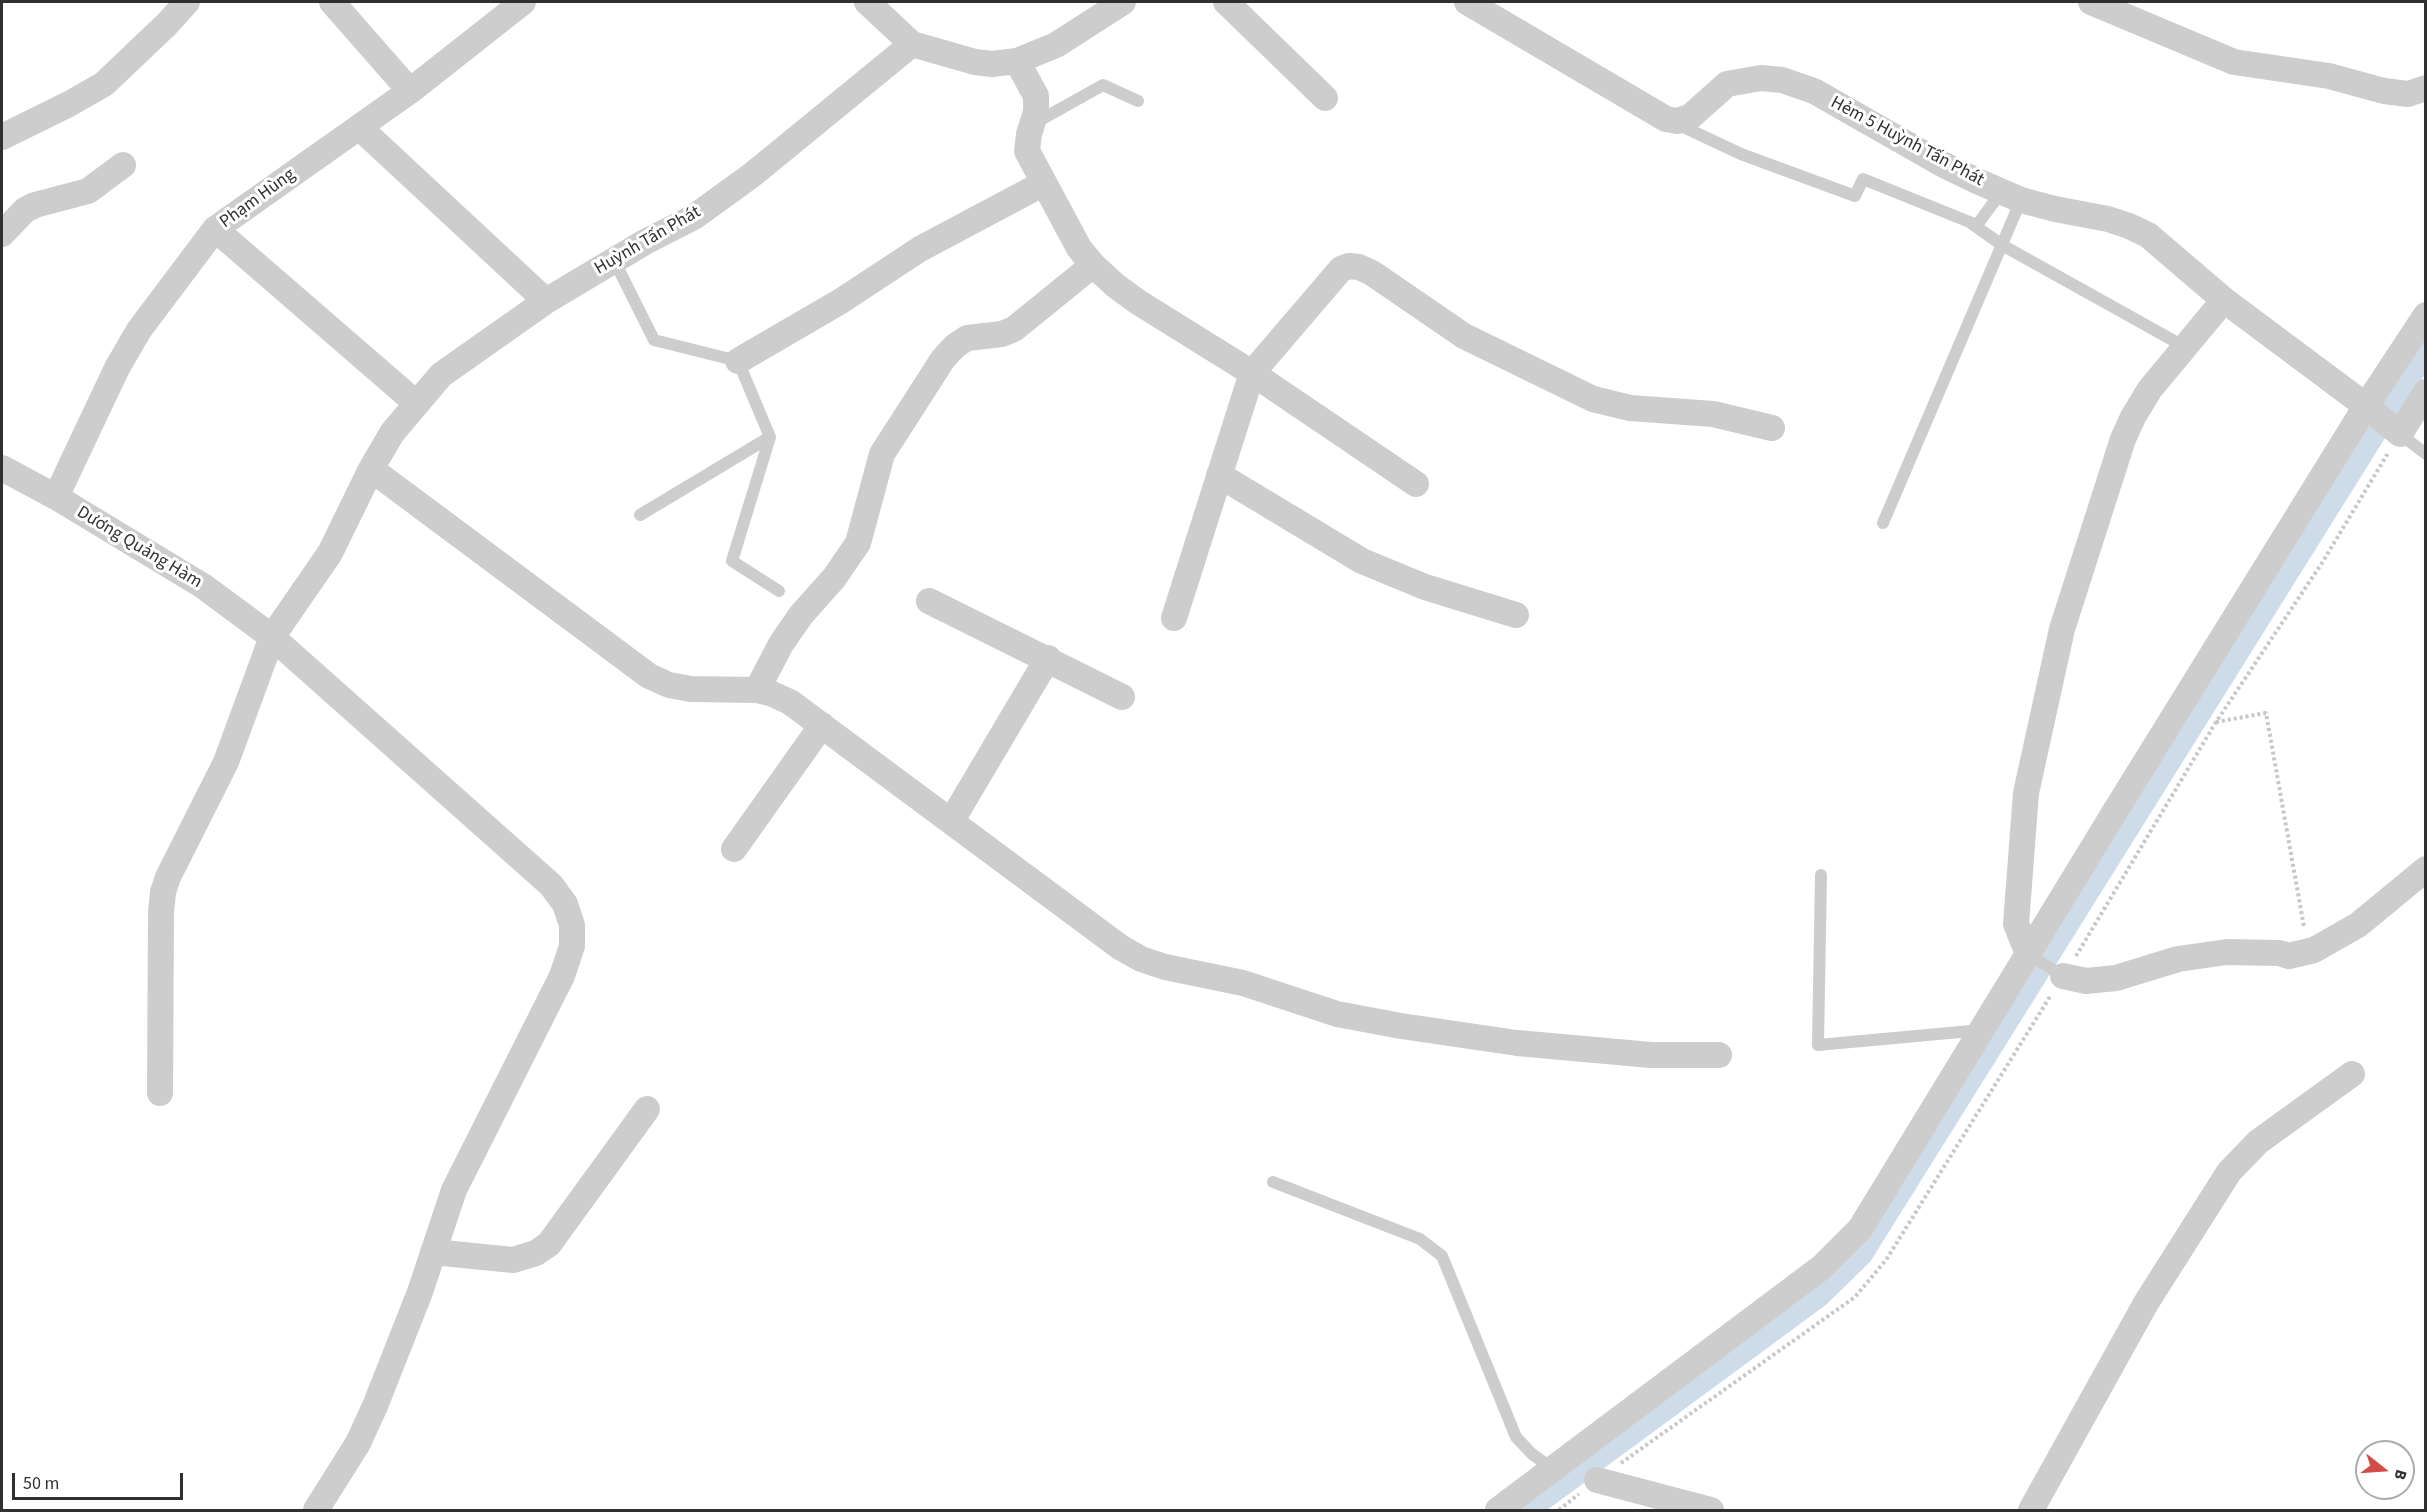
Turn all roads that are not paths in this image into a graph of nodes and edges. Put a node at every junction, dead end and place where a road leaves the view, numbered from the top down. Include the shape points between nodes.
1 (187, 2) edge
2 (332, 2) edge
3 (523, 2) edge
4 (867, 2) edge
5 (1123, 2) edge
6 (1226, 2) edge
7 (1467, 2) edge
8 (2091, 2) edge
9 (912, 44) junction
10 (1017, 62) junction
11 (2426, 88) edge
12 (410, 91) junction
13 (1325, 98) dead end
14 (1138, 101) dead end
15 (1666, 119) junction
16 (1031, 126) junction
17 (359, 127) junction
18 (2, 137) edge
19 (123, 165) dead end
20 (1044, 183) junction
21 (2011, 195) junction
22 (1969, 222) junction
23 (215, 229) junction
24 (2, 234) edge
25 (2002, 244) junction
26 (614, 260) junction
27 (1093, 265) junction
28 (2224, 300) junction
29 (546, 302) junction
30 (2426, 315) edge
31 (2185, 347) junction
32 (738, 361) junction
33 (1252, 374) junction
34 (2426, 392) edge
35 (416, 403) junction
36 (2381, 418) junction
37 (1772, 428) dead end
38 (770, 437) junction
39 (2426, 454) edge
40 (2, 468) edge
41 (371, 469) junction
42 (1219, 475) junction
43 (1416, 484) dead end
44 (56, 497) junction
45 (640, 515) dead end
46 (1883, 523) dead end
47 (779, 591) dead end
48 (929, 601) dead end
49 (1516, 615) dead end
50 (1174, 618) dead end
51 (272, 637) junction
52 (1048, 658) junction
53 (756, 690) junction
54 (1122, 697) dead end
55 (822, 725) junction
56 (952, 820) junction
57 (734, 849) dead end
58 (2426, 869) edge
59 (1821, 875) dead end
60 (2028, 954) junction
61 (2063, 976) joint
62 (1983, 1030) junction
63 (1719, 1055) dead end
64 (2352, 1074) dead end
65 (160, 1093) dead end
66 (646, 1109) dead end
67 (1273, 1182) dead end
68 (433, 1252) junction
69 (1553, 1469) junction
70 (1597, 1480) dead end
71 (316, 1510) edge
72 (1498, 1510) edge
73 (1711, 1510) edge
74 (2031, 1510) edge

1 - 18 street via 104,84
2 - 12 street
3 - 12 street, Phạm Hùng
4 - 9 street
5 - 10 street via 1056,45
6 - 13 street
7 - 15 street
8 - 11 street via 2234,62 2329,76 2384,91 2408,94
9 - 10 street via 975,62
9 - 26 street, Huỳnh Tấn Phát via 752,175 694,217
10 - 16 street via 1036,96
12 - 17 street, Phạm Hùng
14 - 16 lane via 1103,85
15 - 21 street, Hẻm 5 Huỳnh Tấn Phát via 1690,117 1727,84 1761,78 1782,80 1814,91 1942,164
15 - 22 lane via 1741,154 1855,196 1863,179
16 - 20 street via 1027,151
17 - 23 street, Phạm Hùng
17 - 29 street
19 - 24 street via 88,190 25,210
20 - 27 street via 1079,248
20 - 32 street via 920,249
21 - 22 lane via 1977,225
21 - 25 lane
21 - 28 street, Hẻm 5 Huỳnh Tấn Phát via 2055,209 2108,219 2148,235
22 - 25 lane
23 - 35 street
23 - 44 street, Phạm Hùng via 139,330
25 - 31 lane
25 - 46 lane
26 - 29 street, Huỳnh Tấn Phát
26 - 32 lane via 654,340
27 - 33 street via 1138,302
27 - 53 street via 1014,329 967,338 943,358 882,454 858,543 794,624
28 - 31 street
28 - 36 street, Hẻm 5 Huỳnh Tấn Phát
29 - 35 street, Huỳnh Tấn Phát via 441,375
30 - 36 street
31 - 60 street via 2150,389 2123,439 2062,629 2026,794 2016,924
32 - 38 lane
33 - 37 street via 1341,269 1359,267 1464,336 1593,399 1630,408 1713,414
33 - 42 street
33 - 43 street
34 - 36 street
35 - 41 street, Huỳnh Tấn Phát
36 - 39 lane
36 - 60 street
38 - 45 lane
38 - 47 lane via 732,561
40 - 44 street, Dương Quảng Hàm
41 - 51 street, Huỳnh Tấn Phát via 330,553
41 - 53 street via 649,676 691,689
42 - 49 street via 1362,561 1425,587
42 - 50 street
44 - 51 street, Dương Quảng Hàm via 203,586
48 - 52 street
51 - 65 street, Huỳnh Tấn Phát via 215,788 176,858 163,892
51 - 68 street, Dương Quảng Hàm via 551,885 565,904 572,925 572,946 562,976 470,1155
52 - 54 street
52 - 56 street
53 - 55 street via 790,702
55 - 56 street
55 - 57 street
56 - 63 street via 1120,947 1165,967 1243,983 1337,1014 1401,1026 1517,1043 1651,1054
58 - 61 street via 2358,925 2314,950 2289,956 2227,952 2178,959 2116,978 2086,981
59 - 62 lane via 1818,1045
60 - 61 lane
60 - 62 street
62 - 69 street via 1860,1229 1844,1246 1822,1267
64 - 74 street via 2258,1142 2229,1172 2146,1303
66 - 68 street via 549,1244 536,1253 513,1260
67 - 69 lane via 1420,1239 1442,1256 1516,1437
68 - 71 street, Dương Quảng Hàm via 375,1406 358,1443
69 - 72 street
70 - 73 street

